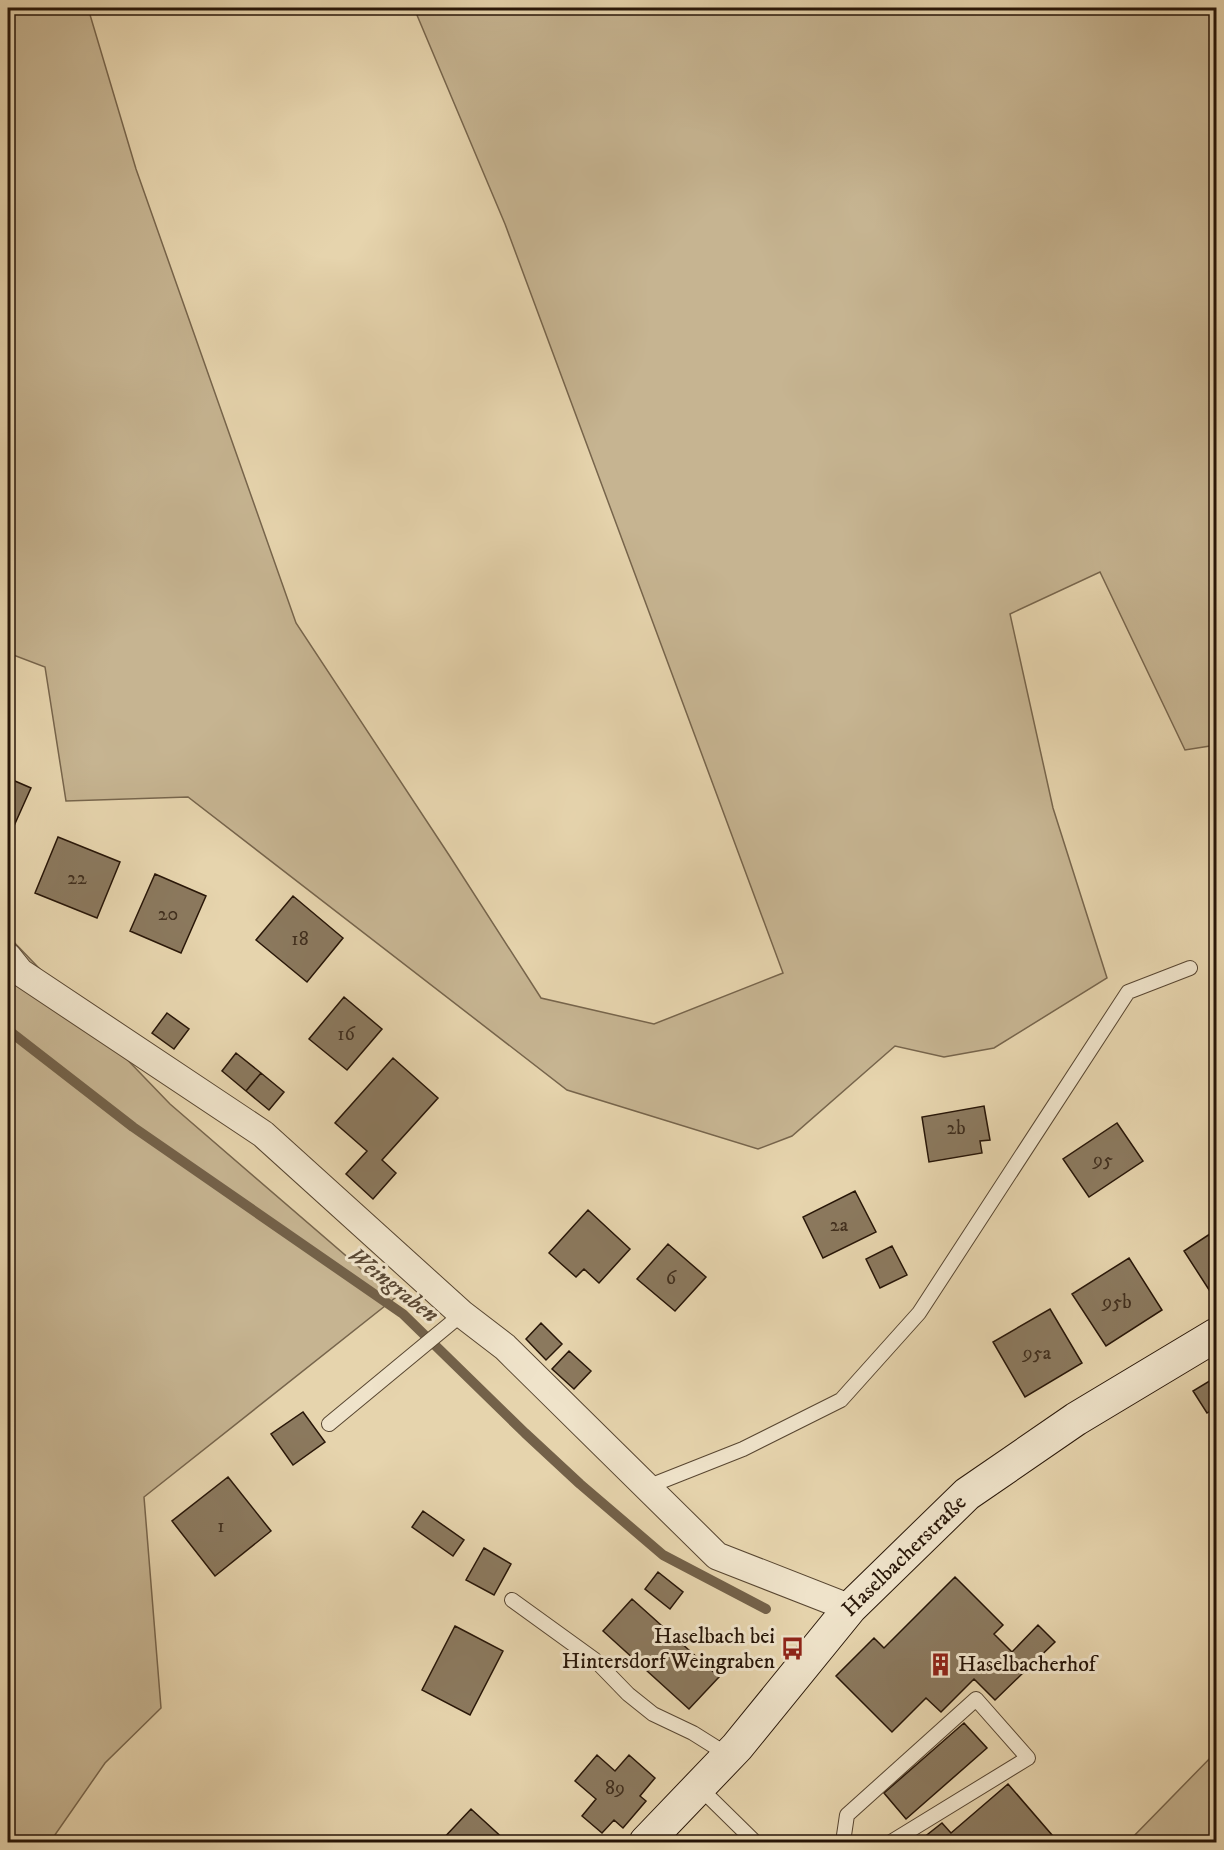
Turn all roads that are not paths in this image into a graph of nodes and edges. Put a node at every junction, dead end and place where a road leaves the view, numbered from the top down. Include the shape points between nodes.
1 (8, 957) edge
2 (1190, 968) dead end
3 (462, 1314) junction
4 (1216, 1335) edge
5 (329, 1424) dead end
6 (647, 1487) junction
7 (512, 1600) dead end
8 (850, 1608) junction
9 (728, 1756) junction
10 (699, 1787) junction
11 (646, 1842) edge
12 (755, 1842) edge
13 (843, 1842) edge
14 (891, 1842) edge

1 - 3 street via 20,972 263,1134
2 - 6 lane via 1128,992 919,1313 841,1400 743,1449
3 - 5 lane
3 - 6 street via 505,1347
4 - 8 street, Haselbacherstraße via 1076,1419 967,1494
6 - 8 street via 717,1556
7 - 9 lane via 596,1660 653,1714
8 - 9 street, Haselbacherstraße
9 - 10 street, Haselbacherstraße
10 - 11 street, Haselbacherstraße
10 - 12 lane
13 - 14 lane via 847,1815 976,1699 1028,1758

